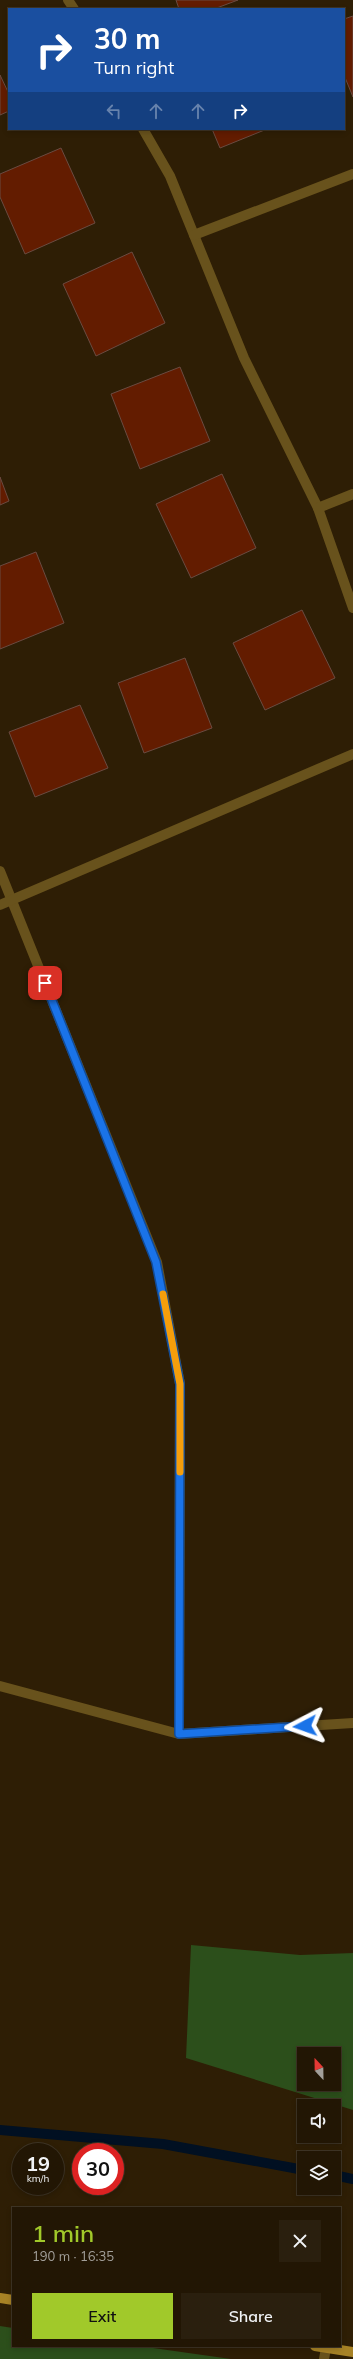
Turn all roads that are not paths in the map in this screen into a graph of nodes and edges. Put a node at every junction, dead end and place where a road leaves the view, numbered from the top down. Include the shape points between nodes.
1 (144, 130) edge
2 (353, 174) edge
3 (194, 235) junction
4 (353, 494) edge
5 (318, 508) junction
6 (353, 608) edge
7 (353, 754) edge
8 (0, 871) edge
9 (11, 900) junction
10 (0, 905) edge
11 (0, 1686) edge
12 (353, 1723) edge
13 (179, 1734) junction
14 (0, 2298) edge
15 (12, 2300) edge
16 (320, 2347) edge
17 (326, 2348) junction
18 (353, 2352) edge
19 (324, 2359) edge

1 - 3 street via 170,176
2 - 3 street
3 - 5 street via 244,358
4 - 5 street
5 - 6 street
7 - 9 street
8 - 9 street
9 - 10 street
9 - 13 street via 156,1262 180,1384
11 - 13 street
12 - 13 street
14 - 15 main road
16 - 17 main road
17 - 18 main road
17 - 19 street

